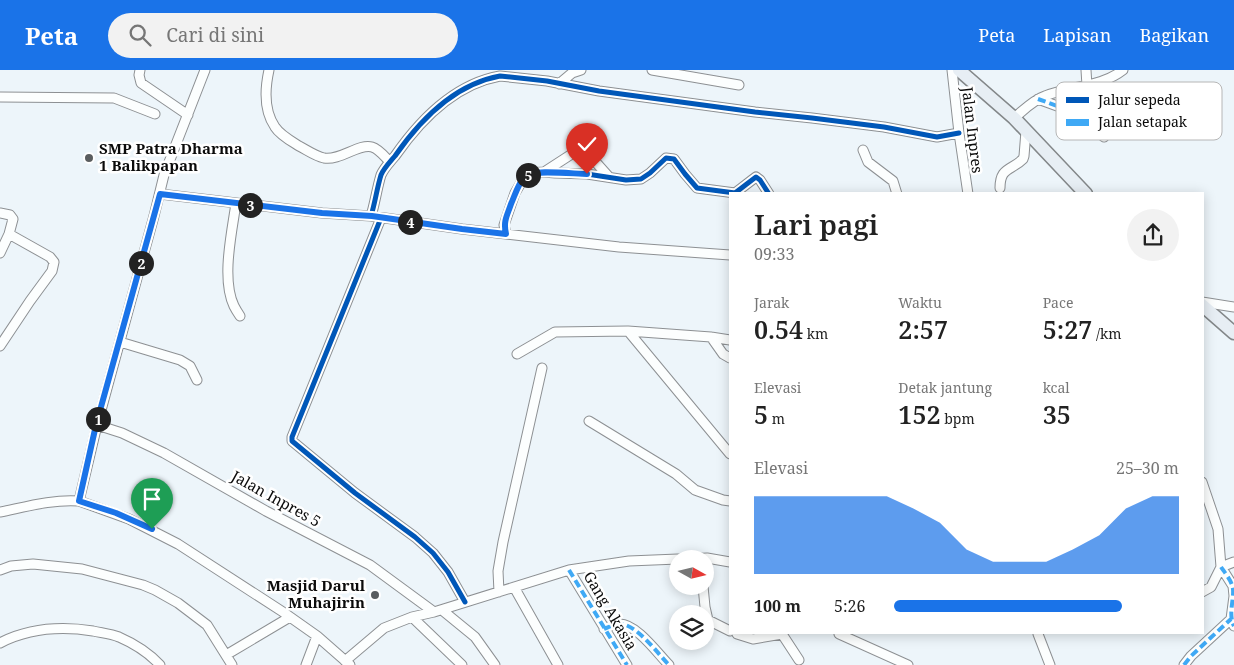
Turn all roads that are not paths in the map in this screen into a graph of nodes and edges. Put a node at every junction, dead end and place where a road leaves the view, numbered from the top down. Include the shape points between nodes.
1 (140, 70) edge
2 (205, 70) edge
3 (269, 70) edge
4 (526, 70) edge
5 (581, 70) edge
6 (652, 70) edge
7 (952, 70) edge
8 (959, 70) edge
9 (1122, 70) edge
10 (518, 78) junction
11 (1100, 82) edge
12 (559, 84) junction
13 (739, 85) dead end
14 (1056, 92) edge
15 (0, 97) edge
16 (1038, 99) junction
17 (1056, 106) edge
18 (155, 114) dead end
19 (188, 115) junction
20 (1014, 118) junction
21 (1026, 131) junction
22 (959, 133) junction
23 (863, 150) dead end
24 (390, 162) junction
25 (544, 172) junction
26 (609, 177) junction
27 (1000, 188) dead end
28 (737, 192) edge
29 (768, 192) edge
30 (896, 192) edge
31 (968, 192) edge
32 (1084, 192) edge
33 (729, 193) edge
34 (160, 194) junction
35 (236, 203) junction
36 (0, 213) edge
37 (376, 217) junction
38 (9, 234) junction
39 (506, 234) junction
40 (0, 253) edge
41 (729, 254) edge
42 (1204, 304) edge
43 (1204, 306) edge
44 (1234, 307) edge
45 (240, 316) dead end
46 (628, 331) junction
47 (1234, 333) edge
48 (711, 337) junction
49 (729, 340) edge
50 (120, 342) junction
51 (0, 346) edge
52 (517, 354) dead end
53 (729, 357) edge
54 (542, 368) dead end
55 (196, 380) dead end
56 (589, 421) dead end
57 (96, 425) junction
58 (725, 443) edge
59 (1204, 488) edge
60 (79, 501) junction
61 (729, 501) edge
62 (0, 512) edge
63 (669, 559) edge
64 (714, 559) edge
65 (729, 562) edge
66 (1234, 562) edge
67 (1221, 567) junction
68 (0, 570) edge
69 (569, 570) junction
70 (514, 587) junction
71 (1204, 591) edge
72 (499, 592) junction
73 (704, 595) edge
74 (465, 602) junction
75 (438, 611) junction
76 (290, 617) junction
77 (412, 617) junction
78 (1233, 623) edge
79 (604, 629) junction
80 (729, 630) edge
81 (737, 634) edge
82 (782, 634) edge
83 (838, 634) edge
84 (1038, 634) edge
85 (317, 636) junction
86 (0, 643) edge
87 (226, 655) junction
88 (799, 660) dead end
89 (348, 663) edge
90 (160, 665) edge
91 (232, 665) edge
92 (306, 665) edge
93 (462, 665) edge
94 (495, 665) edge
95 (558, 665) edge
96 (627, 665) edge
97 (669, 665) edge
98 (908, 665) edge
99 (1050, 665) edge
100 (1184, 665) edge

1 - 19 street via 141,83
2 - 19 street
3 - 24 street via 268,114 275,128 286,137 324,158 372,147
4 - 10 street
5 - 12 street
6 - 13 street
7 - 22 street, Jalan Inpres
8 - 20 main road
9 - 11 street
10 - 12 street
10 - 24 street via 494,77 464,88 433,110
12 - 22 street via 884,127 937,137
14 - 16 street
15 - 18 street via 114,98
16 - 17 street
16 - 20 street
19 - 34 street via 164,175
20 - 21 main road
21 - 27 street via 1023,159 1002,173
21 - 32 main road
22 - 31 street, Jalan Inpres
23 - 30 street via 868,162 892,181
24 - 37 street via 382,173
25 - 26 street
25 - 26 street via 582,148
25 - 39 street via 525,176 504,225
26 - 33 street via 641,179 670,158 697,188
28 - 29 street via 756,177
34 - 35 street
34 - 50 street
35 - 37 street
35 - 45 street via 228,277 233,304
36 - 38 street via 13,219
37 - 39 street
37 - 74 street via 292,441 355,493 416,537 448,572
38 - 40 street
38 - 51 street via 50,257 54,264
39 - 41 street via 619,247
42 - 44 street
43 - 47 main road
46 - 48 street
46 - 52 street via 555,332
46 - 58 street
48 - 49 street
48 - 53 street
50 - 55 street via 180,360 190,366
50 - 57 street
54 - 72 street via 503,542 498,571
56 - 61 street via 676,474 695,490
57 - 60 street
57 - 75 street, Jalan Inpres 5 via 122,433 164,453 266,511 370,564
59 - 67 street via 1218,529
60 - 62 street
60 - 76 street via 129,518 178,544
63 - 69 street via 629,561
64 - 65 street
66 - 67 street
67 - 71 street via 1211,587
67 - 78 street via 1233,586
68 - 87 street via 33,564 82,568 143,585 163,594 207,625
69 - 70 street
69 - 79 street, Gang Akasia
70 - 72 street
70 - 95 street
72 - 74 street
73 - 80 street via 708,620
74 - 75 street
75 - 77 street
75 - 94 street, Jalan Inpres 5 via 475,637
76 - 85 street
76 - 87 street
77 - 89 street via 384,628
77 - 93 street
78 - 100 street
79 - 96 street, Gang Akasia
79 - 97 street via 618,624 628,626 647,640
81 - 82 street via 751,639
82 - 88 street
83 - 98 street
84 - 99 street
85 - 89 street
85 - 92 street
86 - 90 street via 34,630 82,630 126,640
87 - 91 street

